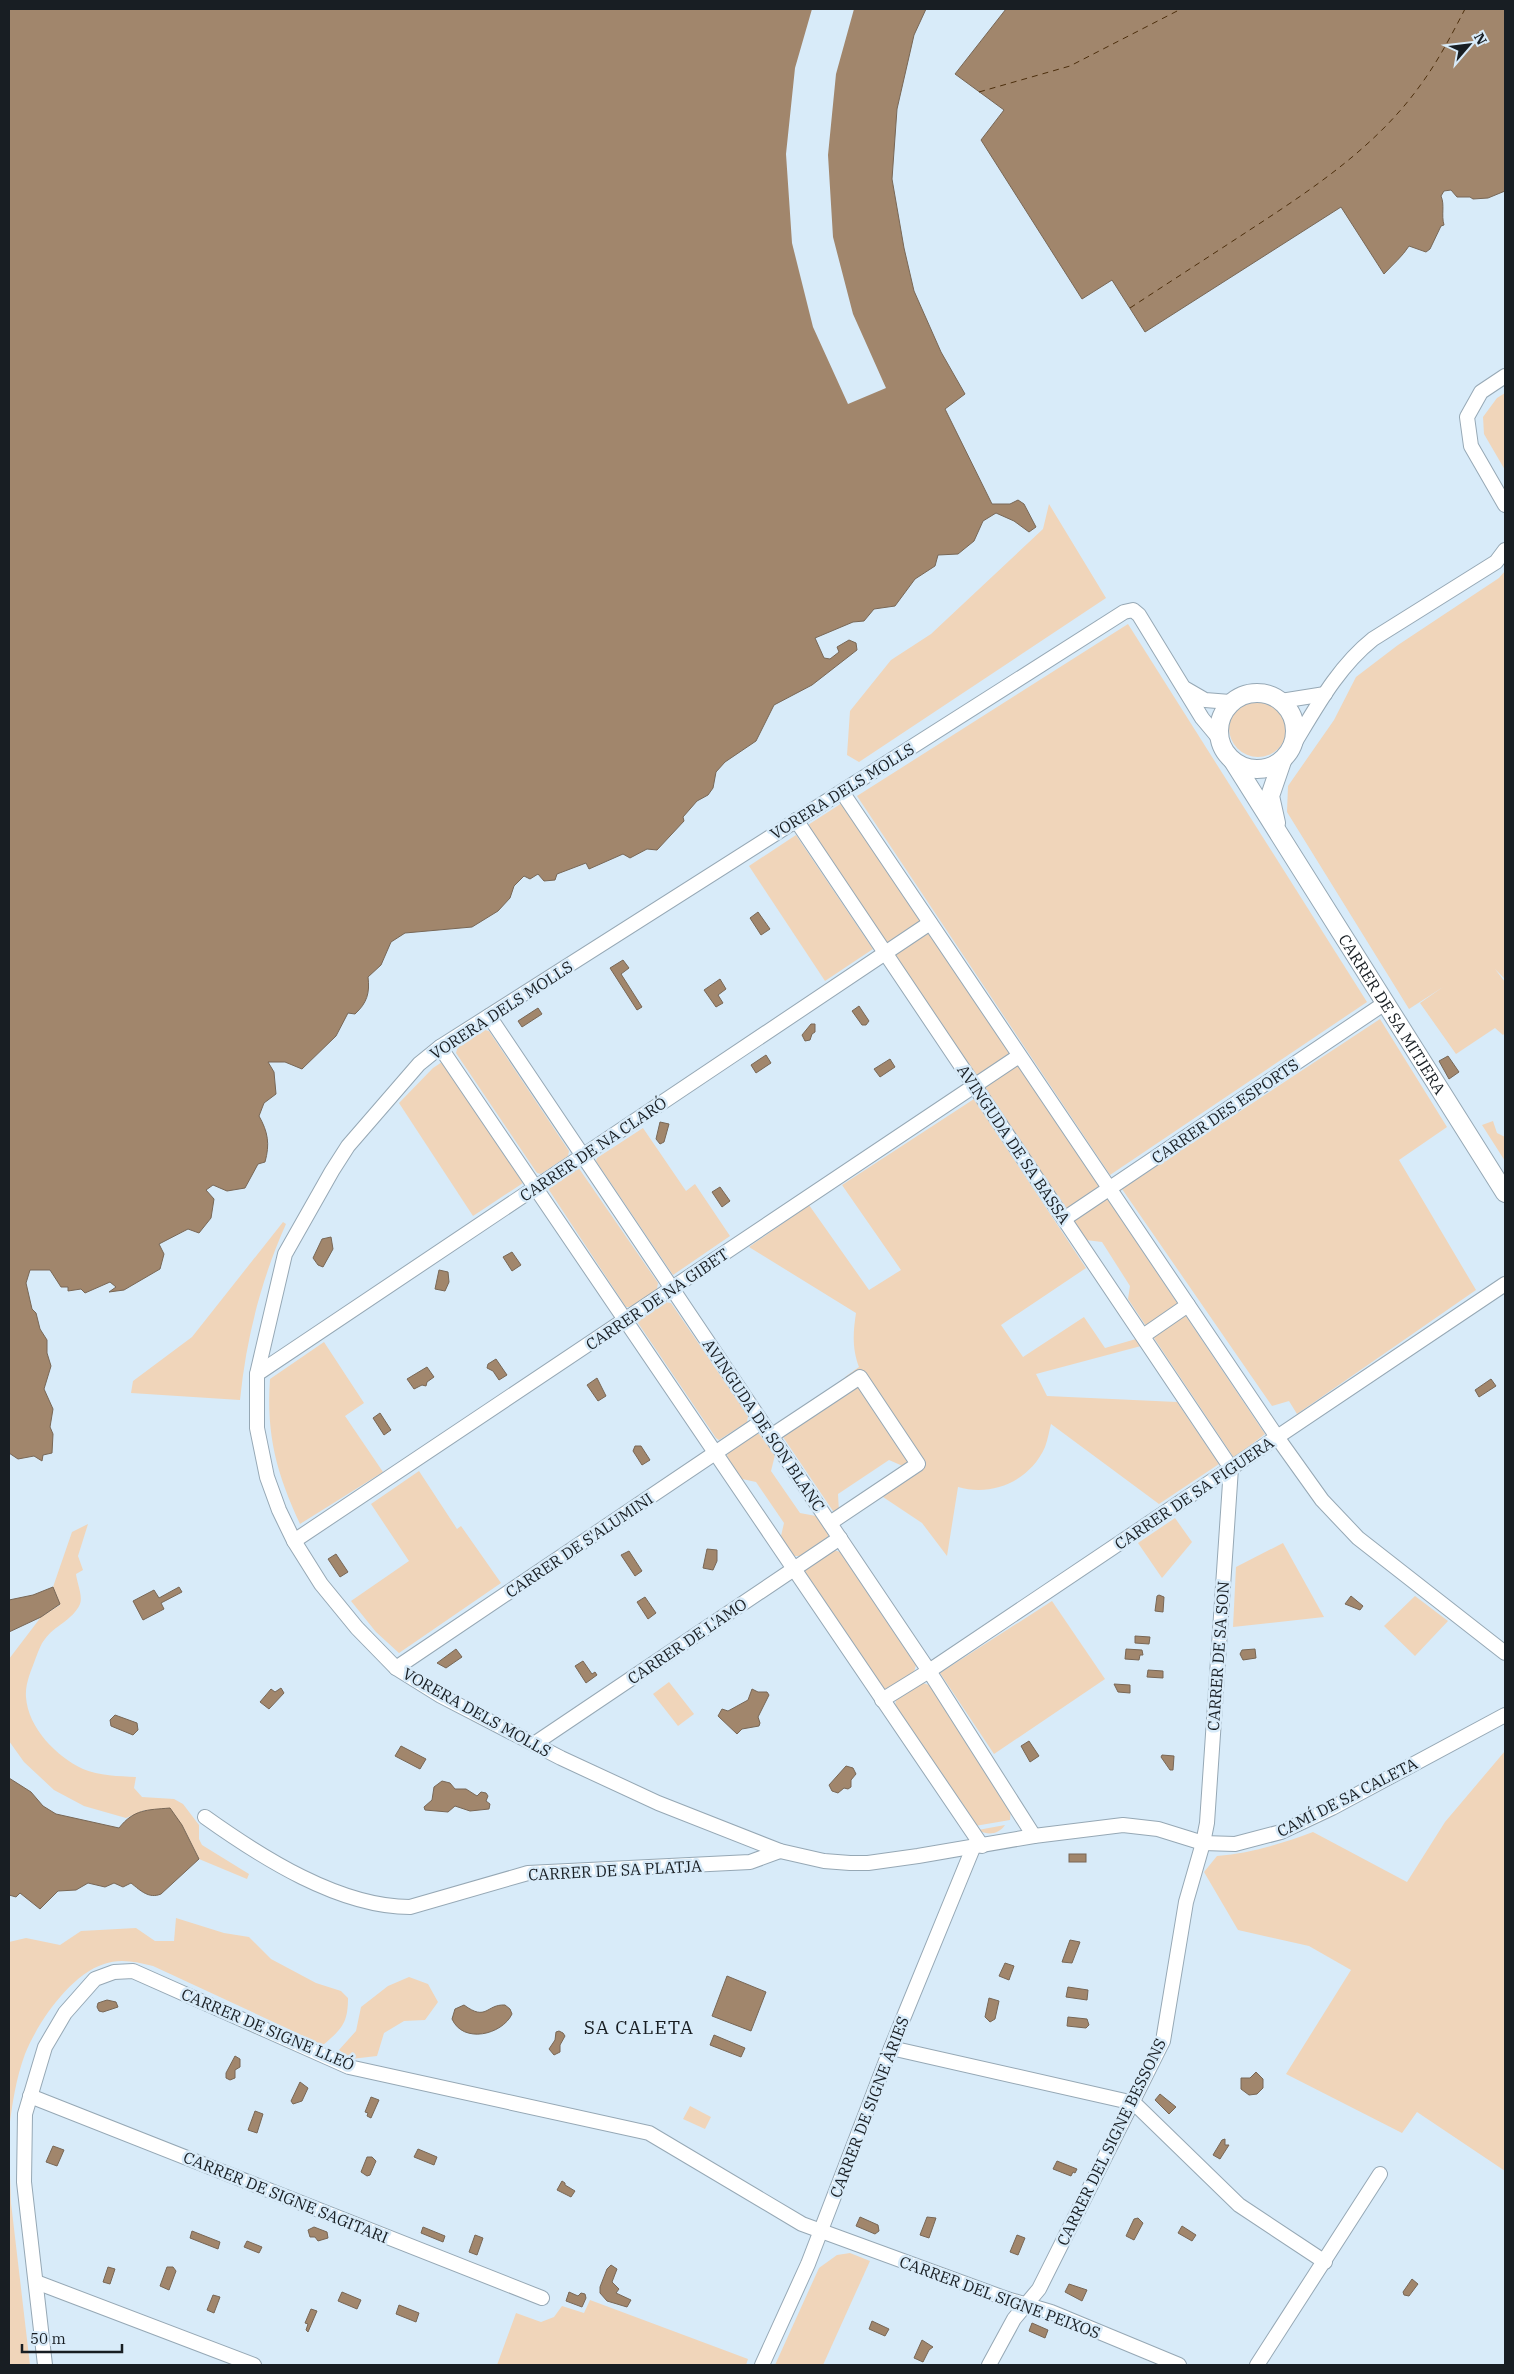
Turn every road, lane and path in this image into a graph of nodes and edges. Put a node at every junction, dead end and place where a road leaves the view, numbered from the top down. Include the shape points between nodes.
1 (1505, 376) edge
2 (1505, 505) edge
3 (1505, 550) edge
4 (1186, 689) junction
5 (1325, 694) junction
6 (1281, 701) junction
7 (1230, 702) junction
8 (1218, 736) junction
9 (1294, 744) junction
10 (1233, 761) junction
11 (1282, 761) junction
12 (842, 792) junction
13 (796, 820) junction
14 (1279, 835) junction
15 (930, 923) junction
16 (886, 953) junction
17 (1385, 1003) junction
18 (489, 1016) junction
19 (440, 1047) junction
20 (1019, 1056) junction
21 (975, 1086) junction
22 (582, 1156) junction
23 (535, 1187) junction
24 (1109, 1188) junction
25 (1505, 1193) edge
26 (1064, 1219) junction
27 (1505, 1284) edge
28 (672, 1289) junction
29 (1188, 1305) junction
30 (625, 1320) junction
31 (1143, 1336) junction
32 (257, 1374) junction
33 (761, 1422) junction
34 (771, 1436) junction
35 (1277, 1437) junction
36 (715, 1453) junction
37 (1231, 1468) junction
38 (830, 1522) junction
39 (840, 1538) junction
40 (294, 1541) junction
41 (794, 1569) junction
42 (1505, 1654) edge
43 (396, 1668) junction
44 (929, 1671) junction
45 (882, 1700) junction
46 (1505, 1715) edge
47 (534, 1744) junction
48 (204, 1817) dead end
49 (1034, 1836) junction
50 (1204, 1843) junction
51 (978, 1847) junction
52 (780, 1851) junction
53 (891, 2048) junction
54 (30, 2096) junction
55 (1134, 2103) junction
56 (1380, 2174) dead end
57 (820, 2232) junction
58 (1325, 2262) junction
59 (36, 2282) junction
60 (542, 2298) dead end
61 (1026, 2304) junction
62 (45, 2365) edge
63 (254, 2365) edge
64 (762, 2365) edge
65 (989, 2365) edge
66 (1179, 2365) edge
67 (1257, 2365) edge

1 - 2 street via 1482,392 1467,417 1471,446
3 - 5 street via 1496,562 1373,639 1341,670
4 - 7 street via 1205,700
4 - 8 street, VORERA DELS MOLLS via 1202,718
4 - 12 street, VORERA DELS MOLLS via 1139,615 1133,610 1124,612
5 - 6 street
5 - 9 street
6 - 7 street via 1264,693 1246,694
6 - 9 street via 1291,713 1296,728
7 - 8 street via 1219,720
8 - 10 street via 1224,751
9 - 11 street
10 - 11 street via 1246,768 1263,768
10 - 14 street, CARRER DE SA MITJERA
11 - 14 street, CARRER DE SA MITJERA via 1270,796
12 - 13 street, VORERA DELS MOLLS
12 - 15 street
13 - 16 street, AVINGUDA DE SA BASSA
13 - 18 street, VORERA DELS MOLLS
14 - 17 street, CARRER DE SA MITJERA
15 - 16 street, CARRER DE NA CLARÓ
15 - 20 street
16 - 21 street, AVINGUDA DE SA BASSA
16 - 22 street, CARRER DE NA CLARÓ
17 - 24 street, CARRER DES ESPORTS
17 - 25 street, CARRER DE SA MITJERA
18 - 19 street, VORERA DELS MOLLS
18 - 22 street, AVINGUDA DE SON BLANC
19 - 23 street
19 - 32 street, VORERA DELS MOLLS via 419,1064 354,1138 327,1179 286,1254
20 - 21 street, CARRER DE NA GIBET
20 - 24 street
21 - 26 street, AVINGUDA DE SA BASSA
21 - 28 street, CARRER DE NA GIBET
22 - 23 street, CARRER DE NA CLARÓ
22 - 28 street, AVINGUDA DE SON BLANC
23 - 30 street
23 - 32 street, CARRER DE NA CLARÓ
24 - 26 street, CARRER DES ESPORTS
24 - 29 street
26 - 31 street, AVINGUDA DE SA BASSA
27 - 35 street, CARRER DE SA FIGUERA
28 - 30 street, CARRER DE NA GIBET
28 - 33 street, AVINGUDA DE SON BLANC
29 - 31 street
29 - 35 street
30 - 36 street
30 - 40 street, CARRER DE NA GIBET
31 - 37 street, AVINGUDA DE SA BASSA
32 - 40 street, VORERA DELS MOLLS via 257,1428 267,1477
33 - 34 street, AVINGUDA DE SON BLANC
33 - 36 street, CARRER DE S'ALUMINI
34 - 38 street, AVINGUDA DE SON BLANC
34 - 38 street via 860,1377 918,1464
35 - 37 street, CARRER DE SA FIGUERA
35 - 42 street via 1322,1500 1358,1538
36 - 41 street
36 - 43 street, CARRER DE S'ALUMINI
37 - 44 street, CARRER DE SA FIGUERA
37 - 50 street, CARRER DE SA SON
38 - 39 street, AVINGUDA DE SON BLANC
39 - 41 street, CARRER DE L'AMO
39 - 44 street, AVINGUDA DE SON BLANC
40 - 43 street, VORERA DELS MOLLS via 321,1584
41 - 45 street
41 - 47 street, CARRER DE L'AMO
43 - 47 street, VORERA DELS MOLLS via 441,1696
44 - 45 street, CARRER DE SA FIGUERA
44 - 49 street, AVINGUDA DE SON BLANC
45 - 51 street
46 - 50 street, CAMÍ DE SA CALETA via 1281,1832 1235,1844
47 - 52 street, VORERA DELS MOLLS via 658,1803
48 - 52 street, CARRER DE SA PLATJA via 286,1869 356,1899 392,1907 410,1907 528,1873 750,1862
49 - 50 street, CAMÍ DE SA CALETA via 1123,1825 1158,1830
49 - 51 street, CAMÍ DE SA CALETA
50 - 55 street, CARRER DEL SIGNE BESSONS via 1186,1902 1164,2041
51 - 52 street, VORERA DELS MOLLS via 868,1863 824,1861
51 - 53 street, CARRER DE SIGNE ÀRIES
53 - 55 street
53 - 57 street, CARRER DE SIGNE ÀRIES
54 - 57 street, CARRER DE SIGNE LLEÓ via 45,2047 77,1998 95,1980 114,1972 133,1971 349,2067 649,2133 770,2206
54 - 59 street, CARRER DE SIGNE LLEÓ via 25,2114 24,2182
54 - 60 street, CARRER DE SIGNE SAGITARI
55 - 58 street via 1239,2205
55 - 61 street, CARRER DEL SIGNE BESSONS via 1039,2289
56 - 58 street
57 - 61 street, CARRER DEL SIGNE PEIXOS
57 - 64 street, CARRER DE SIGNE ÀRIES
58 - 67 street
59 - 62 street, CARRER DE SIGNE LLEÓ
59 - 63 street
61 - 65 street, CARRER DEL SIGNE BESSONS
61 - 66 street, CARRER DEL SIGNE PEIXOS

